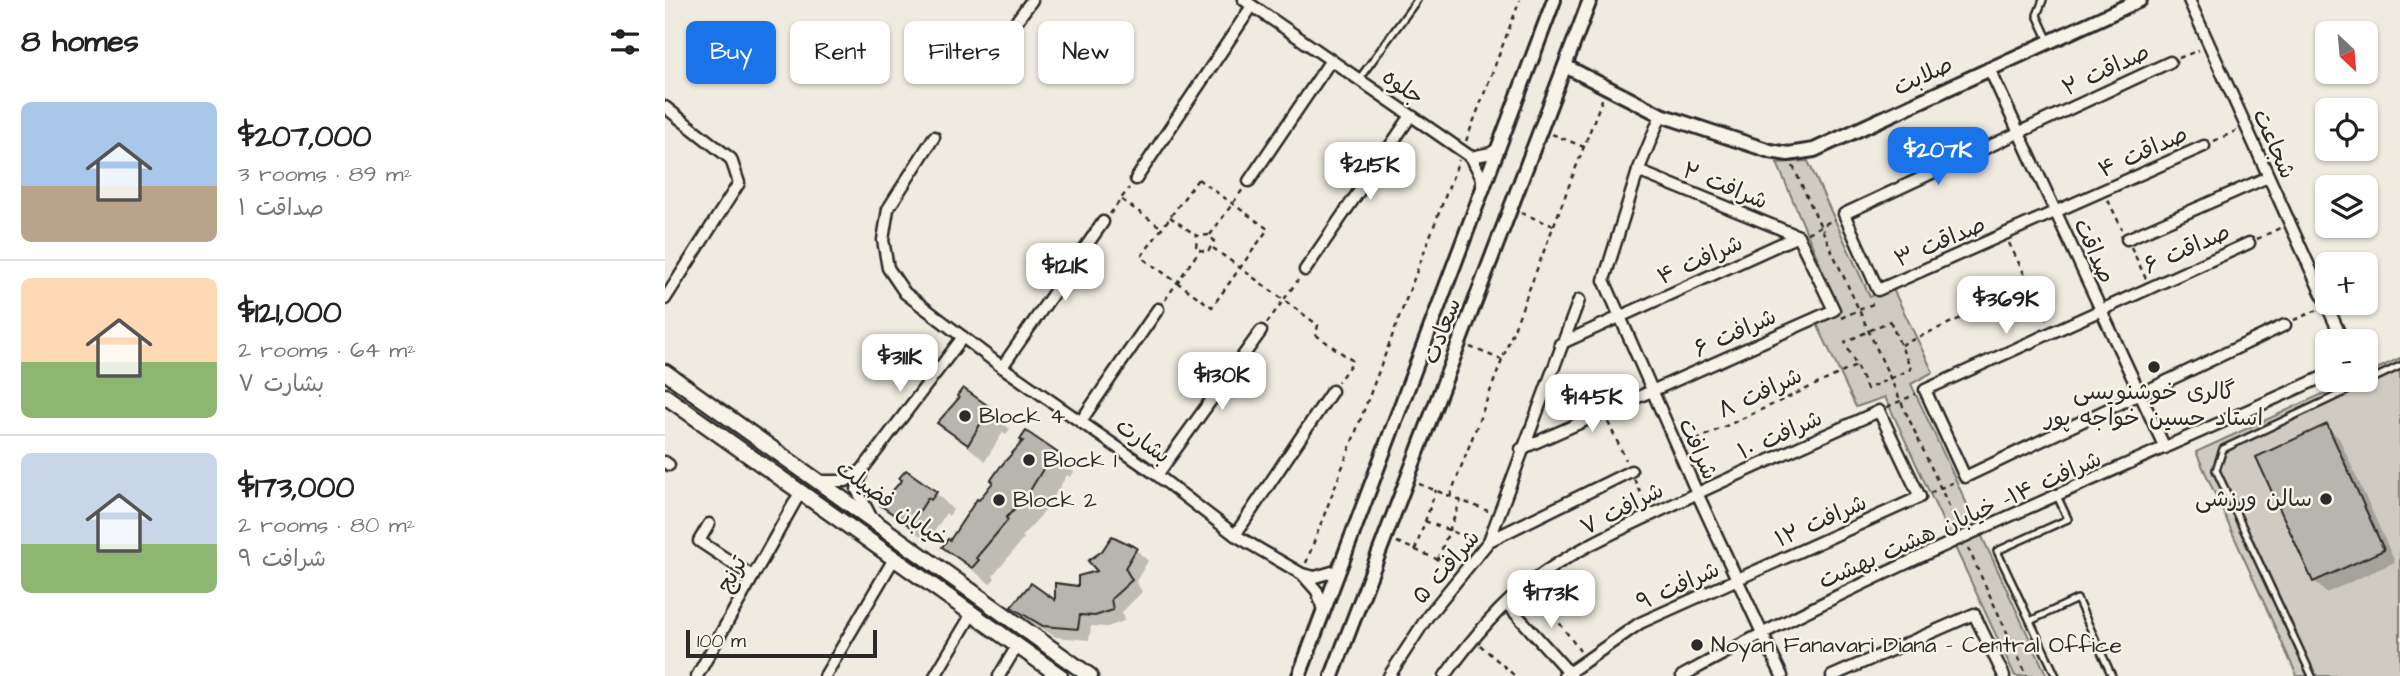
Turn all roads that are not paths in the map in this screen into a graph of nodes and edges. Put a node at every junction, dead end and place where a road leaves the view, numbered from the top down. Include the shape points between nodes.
1 (1032, 0) edge
2 (1417, 0) edge
3 (1554, 0) edge
4 (1590, 0) edge
5 (2043, 0) edge
6 (2138, 0) edge
7 (2189, 0) edge
8 (1248, 3) edge
9 (1017, 21) edge
10 (2049, 41) junction
11 (1331, 60) junction
12 (2170, 62) road end
13 (1565, 66) junction
14 (1989, 68) junction
15 (1359, 79) junction
16 (665, 107) edge
17 (1661, 115) junction
18 (1410, 117) junction
19 (2018, 132) junction
20 (934, 137) dead end
21 (2203, 146) road end
22 (1498, 148) junction
23 (1467, 154) junction
24 (1638, 171) junction
25 (2268, 177) junction
26 (1136, 179) road end
27 (1249, 181) road end
28 (1482, 191) junction
29 (2056, 212) junction
30 (1104, 222) road end
31 (1798, 236) junction
32 (2127, 239) dead end
33 (2249, 243) road end
34 (1305, 270) road end
35 (1878, 290) joint
36 (665, 299) edge
37 (1579, 300) dead end
38 (2100, 309) junction
39 (1158, 310) road end
40 (1618, 318) junction
41 (2285, 325) road end
42 (2337, 329) edge
43 (1261, 331) road end
44 (963, 337) junction
45 (1560, 344) junction
46 (2400, 366) edge
47 (1002, 367) junction
48 (665, 372) edge
49 (2315, 380) edge
50 (1332, 390) road end
51 (1652, 392) junction
52 (2140, 393) junction
53 (665, 396) edge
54 (1081, 421) junction
55 (2165, 448) junction
56 (1521, 449) junction
57 (862, 470) junction
58 (1631, 471) dead end
59 (1157, 475) junction
60 (821, 481) junction
61 (801, 491) junction
62 (1697, 493) junction
63 (2057, 496) junction
64 (1920, 497) joint
65 (871, 517) junction
66 (709, 524) dead end
67 (1235, 535) junction
68 (1489, 541) junction
69 (895, 557) junction
70 (1339, 570) junction
71 (1302, 574) junction
72 (753, 576) junction
73 (1739, 579) junction
74 (1507, 604) junction
75 (973, 612) junction
76 (1321, 617) junction
77 (2030, 621) junction
78 (1762, 632) junction
79 (1017, 646) junction
80 (1082, 674) edge
81 (1568, 674) edge
82 (697, 676) edge
83 (825, 676) edge
84 (935, 676) edge
85 (999, 676) edge
86 (1060, 676) edge
87 (1299, 676) edge
88 (1332, 676) edge
89 (1389, 676) edge
90 (1445, 676) edge
91 (1682, 676) edge
92 (1782, 676) edge
93 (1832, 676) edge
94 (2004, 676) edge
95 (2056, 676) edge
96 (2112, 676) edge
97 (2312, 676) edge

1 - 9 street
2 - 15 lane
3 - 22 street, سعادت
4 - 13 street, سعادت
5 - 10 lane via 2037,15
6 - 10 street, صلابت
7 - 25 street, شجاعت
8 - 11 street, جلوه
8 - 26 street
10 - 14 street, صلابت
11 - 15 street, جلوه
11 - 27 street
12 - 19 street, صداقت ۲
13 - 17 street, صلابت
13 - 88 street, سعادت
14 - 17 street, صلابت via 1814,150 1788,154
14 - 19 street, صداقت
15 - 18 street, جلوه
16 - 36 street via 731,159 739,183
17 - 24 street, شرافت
18 - 23 street, جلوه
18 - 34 street
19 - 29 street, صداقت
19 - 35 street, صداقت ۲ via 1844,214
20 - 44 street, بشارت via 888,209 883,240 888,268 905,293
21 - 29 street, صداقت ۴
22 - 23 street via 1491,153
22 - 28 street, سعادت
23 - 28 street via 1482,178
24 - 31 street, شرافت ۲
24 - 40 street, شرافت via 1604,281
25 - 32 street
25 - 42 street, شجاعت
28 - 70 street, سعادت
29 - 35 street, صداقت ۳
29 - 38 street, صداقت
30 - 47 street
31 - 40 street, شرافت ۴
31 - 51 street, شرافت ۶ via 1834,310
33 - 38 street, صداقت ۶
37 - 45 street
38 - 52 street, صداقت
38 - 52 street, صداقت ۶ via 1925,390 1965,477
39 - 54 street
40 - 45 street, شرافت ۴
40 - 51 street, شرافت
41 - 52 street
43 - 59 street
44 - 47 street, بشارت
44 - 57 street
45 - 56 street
46 - 97 lane via 2223,450 2217,461 2216,470
47 - 54 street, بشارت
48 - 60 main road, خیابان فضیلت
49 - 55 street, شرافت ۱۴- خیابان هشت بهشت
50 - 67 street
51 - 56 street, شرافت ۶
51 - 62 street, شرافت
52 - 55 street, صداقت
53 - 61 main road, خیابان فضیلت
54 - 59 street, بشارت
55 - 63 street, شرافت ۱۴- خیابان هشت بهشت
56 - 68 street
57 - 60 street via 846,481
57 - 65 street via 857,490
58 - 68 street, شرافت ۵
59 - 67 street, بشارت
60 - 65 main road, خیابان فضیلت
61 - 69 main road, خیابان فضیلت
61 - 72 street, ترنج
62 - 64 street, شرافت ۱۰ via 1879,411
62 - 73 street, شرافت
62 - 74 street, شرافت ۷ via 1609,535 1529,583
63 - 77 lane via 2068,519 1997,551
63 - 78 street, شرافت ۱۴- خیابان هشت بهشت
64 - 73 street, شرافت ۱۲
65 - 80 main road, خیابان فضیلت
66 - 72 street via 699,541
67 - 71 street, بشارت
68 - 89 street, شرافت ۵ via 1428,616
69 - 75 main road, خیابان فضیلت
69 - 83 street
70 - 71 street via 1315,577
70 - 76 street, سعادت
71 - 76 street via 1324,606
72 - 82 street, ترنج
73 - 78 street, شرافت
73 - 81 street, شرافت ۹ via 1640,623
74 - 81 street
74 - 90 street, شرافت ۷ via 1472,638
75 - 79 main road, خیابان فضیلت
75 - 84 street
76 - 87 street, سعادت
77 - 95 lane
77 - 96 lane via 2077,599
78 - 91 street, شرافت ۱۴- خیابان هشت بهشت
78 - 92 street, شرافت
79 - 85 street
79 - 86 main road, خیابان فضیلت
93 - 94 street via 1974,614

